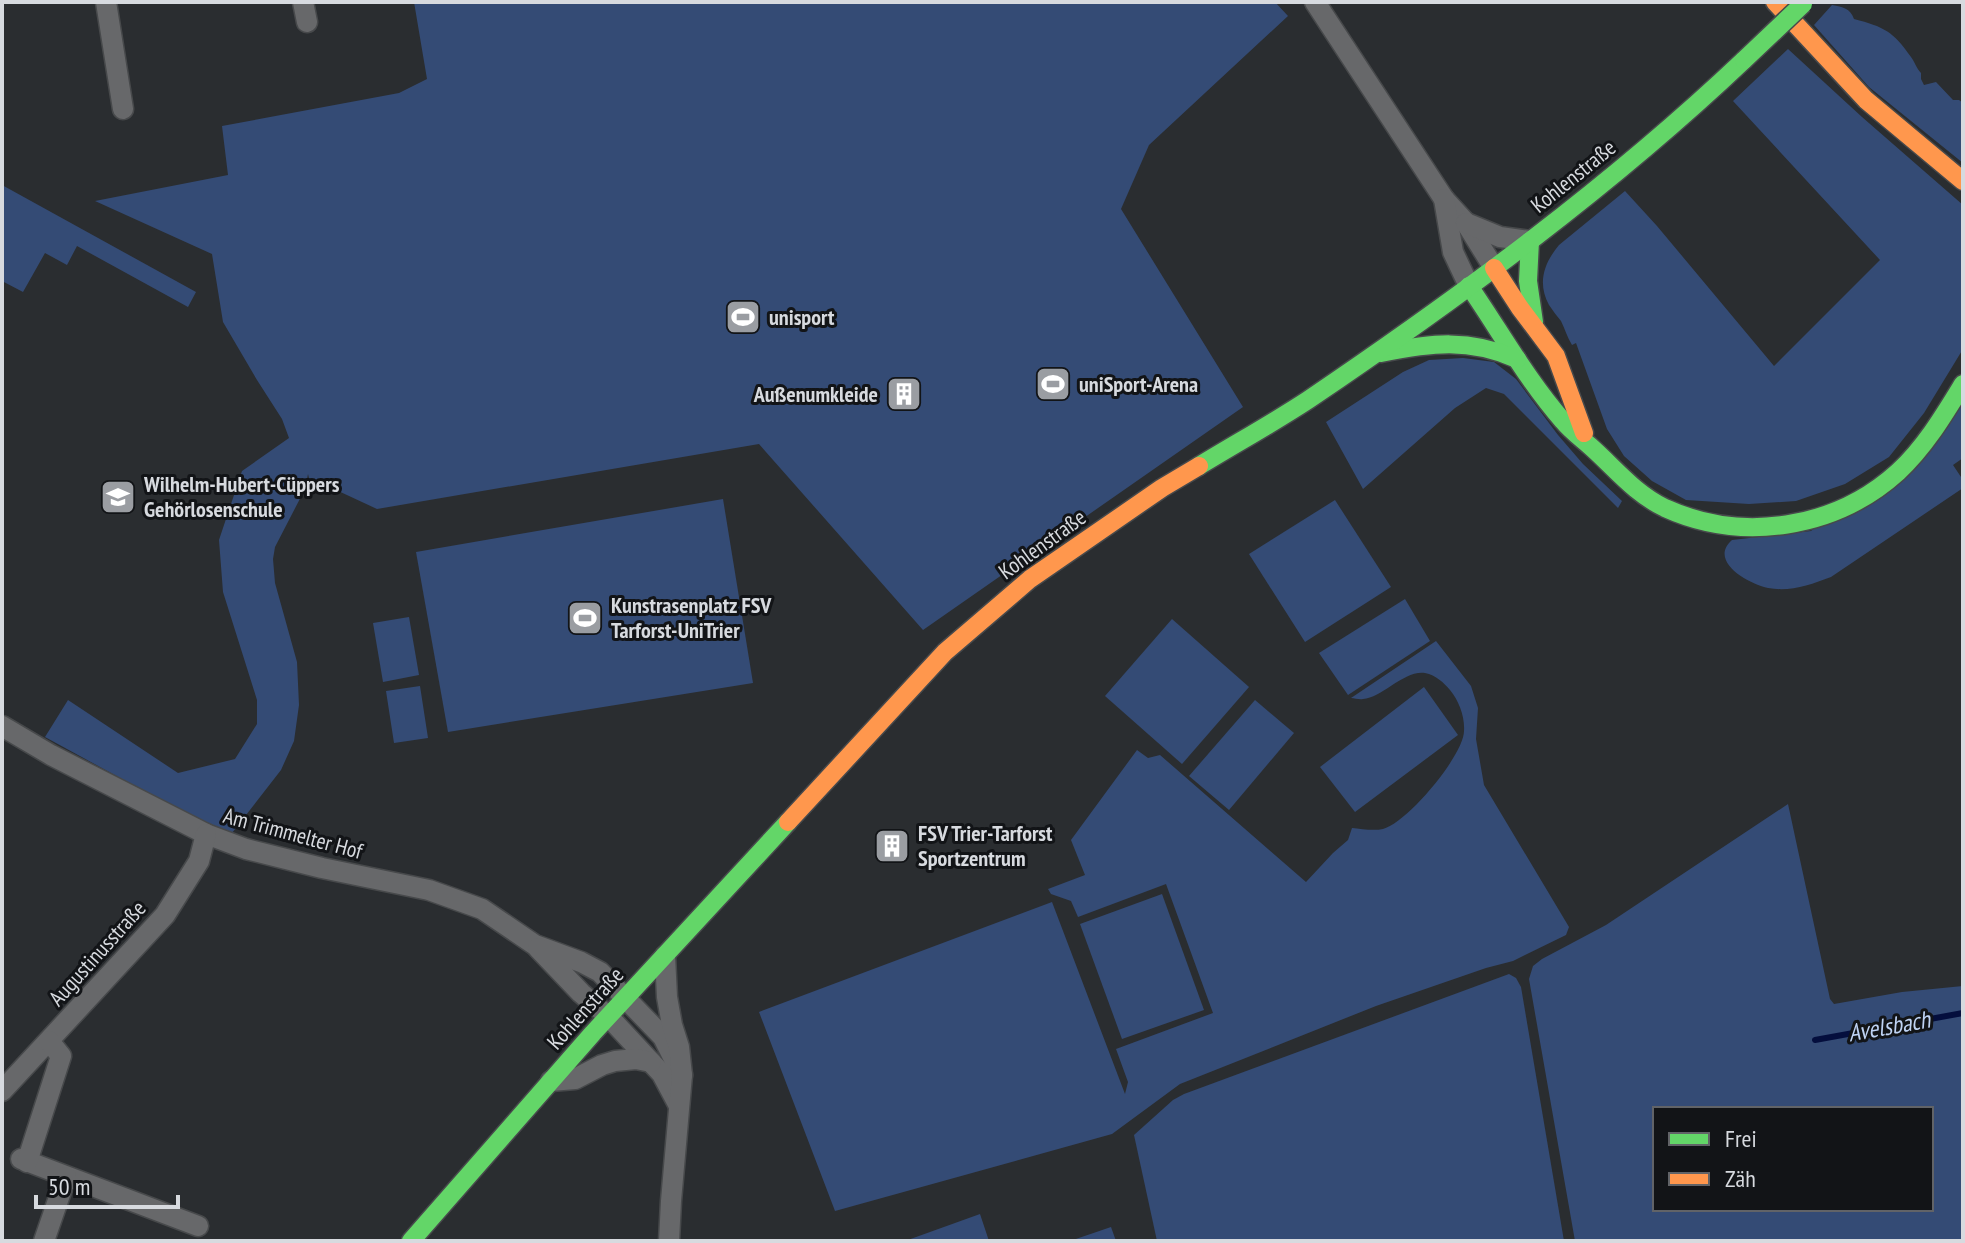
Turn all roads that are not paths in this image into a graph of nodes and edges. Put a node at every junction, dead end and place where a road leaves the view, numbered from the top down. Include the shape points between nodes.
1 (106, 2) edge
2 (1315, 2) edge
3 (1775, 2) edge
4 (1804, 3) edge
5 (123, 109) dead end
6 (1963, 181) edge
7 (1444, 199) junction
8 (1466, 223) junction
9 (1530, 241) junction
10 (1494, 268) junction
11 (1469, 286) junction
12 (1537, 331) junction
13 (1372, 354) junction
14 (1517, 359) junction
15 (1963, 384) edge
16 (1590, 446) junction
17 (2, 726) edge
18 (206, 834) junction
19 (535, 945) junction
20 (665, 956) junction
21 (626, 998) junction
22 (608, 1016) junction
23 (49, 1041) junction
24 (651, 1062) junction
25 (682, 1075) junction
26 (551, 1081) junction
27 (2, 1091) edge
28 (680, 1108) junction
29 (66, 1177) junction
30 (198, 1226) dead end
31 (668, 1240) edge
32 (44, 1241) edge
33 (411, 1241) edge

1 - 5 street
2 - 7 street
3 - 6 main road via 1866,100
4 - 9 main road, Kohlenstraße, bridge via 1687,114
7 - 8 street
7 - 11 street via 1453,252
8 - 9 street via 1500,237
8 - 10 street
9 - 10 main road, Kohlenstraße
9 - 12 main road via 1529,299
10 - 11 main road, Kohlenstraße
10 - 12 main road
11 - 13 main road, Kohlenstraße
11 - 14 main road
12 - 16 main road via 1560,364
13 - 14 main road via 1461,343
13 - 20 main road, Kohlenstraße via 1030,579 945,652
14 - 16 main road via 1570,429
15 - 16 main road via 1928,438 1891,479 1847,507 1790,524 1736,527 1685,517 1634,489
17 - 18 street, Am Trimmelter Hof
18 - 19 street, Am Trimmelter Hof via 286,860 443,895 482,909
18 - 23 street, Augustinusstraße via 199,861 165,915
19 - 21 street, Am Trimmelter Hof via 600,972
19 - 22 street, Am Trimmelter Hof
20 - 21 main road, Kohlenstraße
20 - 25 street
21 - 22 main road, Kohlenstraße
21 - 25 street, Am Trimmelter Hof via 663,1037
22 - 24 street, Am Trimmelter Hof
22 - 26 main road, Kohlenstraße
23 - 27 street, Augustinusstraße
23 - 29 street via 61,1056 24,1160
24 - 26 street via 615,1061 575,1079
24 - 28 street, Am Trimmelter Hof
25 - 28 street
26 - 33 main road, Kohlenstraße
28 - 31 street
29 - 30 street
29 - 32 street

